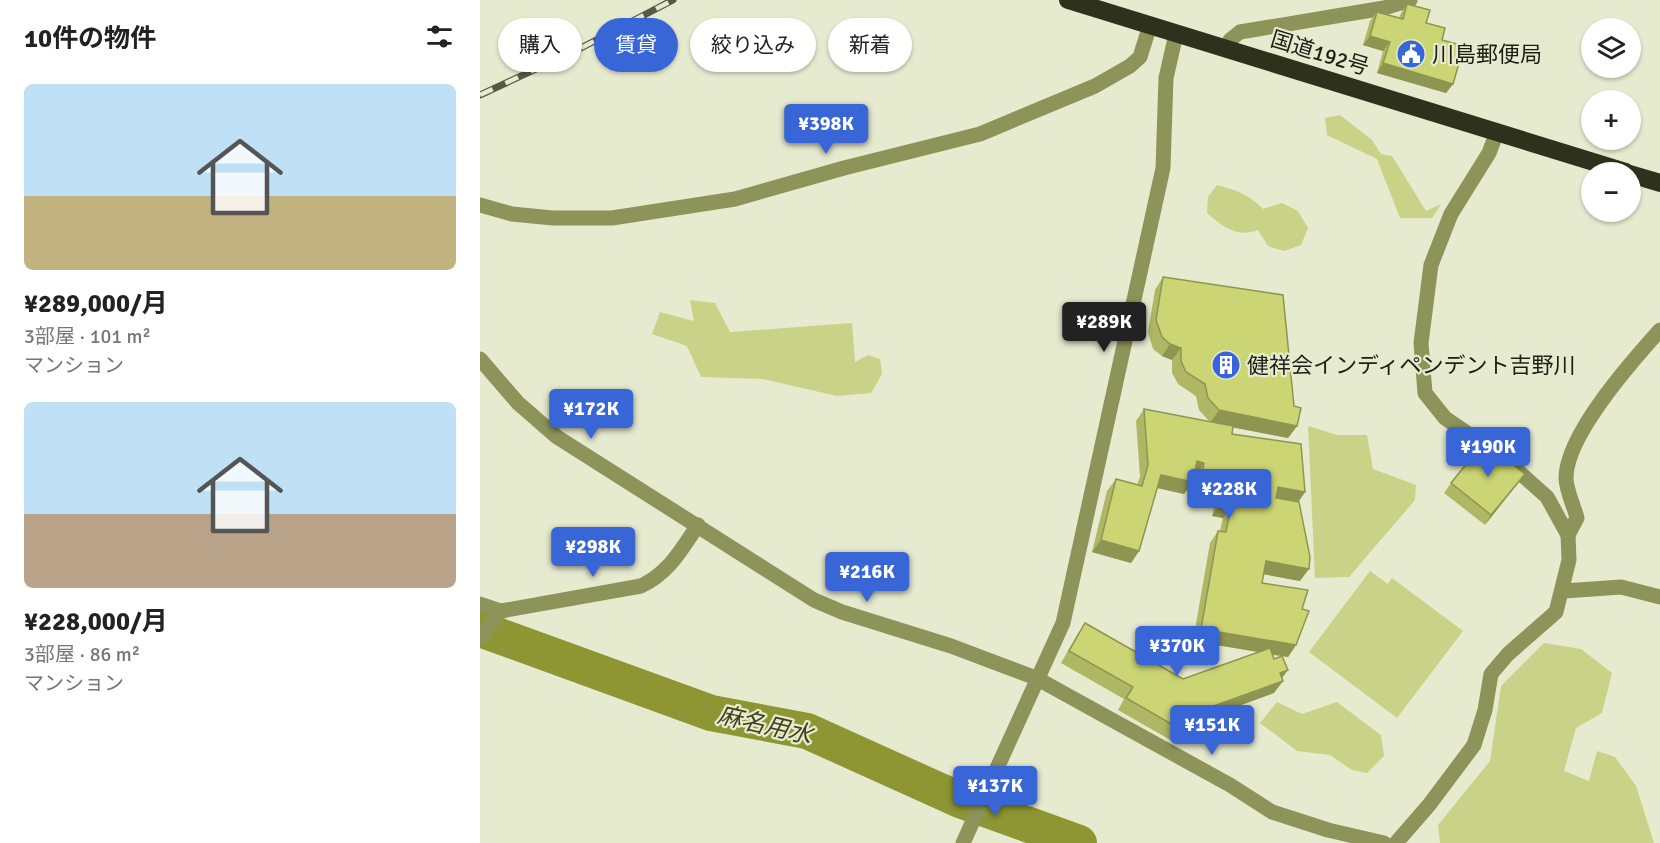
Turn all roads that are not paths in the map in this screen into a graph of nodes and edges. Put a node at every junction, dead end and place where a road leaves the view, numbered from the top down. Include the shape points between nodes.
1 (1068, 0) edge
2 (1410, 0) edge
3 (1382, 4) edge
4 (1150, 26) junction
5 (1176, 33) junction
6 (1227, 50) junction
7 (1497, 132) junction
8 (1593, 162) edge
9 (1641, 177) edge
10 (1660, 183) edge
11 (480, 205) edge
12 (1660, 330) edge
13 (480, 359) edge
14 (698, 525) junction
15 (1568, 535) junction
16 (1564, 591) junction
17 (1660, 597) edge
18 (480, 603) edge
19 (497, 614) junction
20 (480, 638) edge
21 (1036, 678) junction
22 (963, 843) edge
23 (1383, 843) edge
24 (1396, 843) edge

1 - 4 highway, 国道192号
2 - 3 street
3 - 6 street via 1240,32 1230,40
4 - 5 highway, 国道192号
4 - 11 street via 1140,57 1130,66 1095,86 980,134 735,199 612,218 512,214
5 - 6 highway, 国道192号
5 - 21 street via 1166,78 1163,168 1063,623
6 - 7 highway, 国道192号
7 - 8 highway, 国道192号
7 - 15 street via 1489,153 1451,214 1431,265 1421,343 1425,393 1445,418 1502,458 1547,497
9 - 10 highway, 国道192号
12 - 15 street via 1619,377 1575,445 1566,478 1577,518
13 - 14 street via 518,403 557,437
14 - 19 street via 671,566 641,586
14 - 21 street via 814,600
15 - 16 street
16 - 17 street via 1621,586
16 - 24 street via 1556,612 1491,674 1474,744
18 - 19 street
19 - 20 street
21 - 22 street
21 - 23 street via 1272,812

